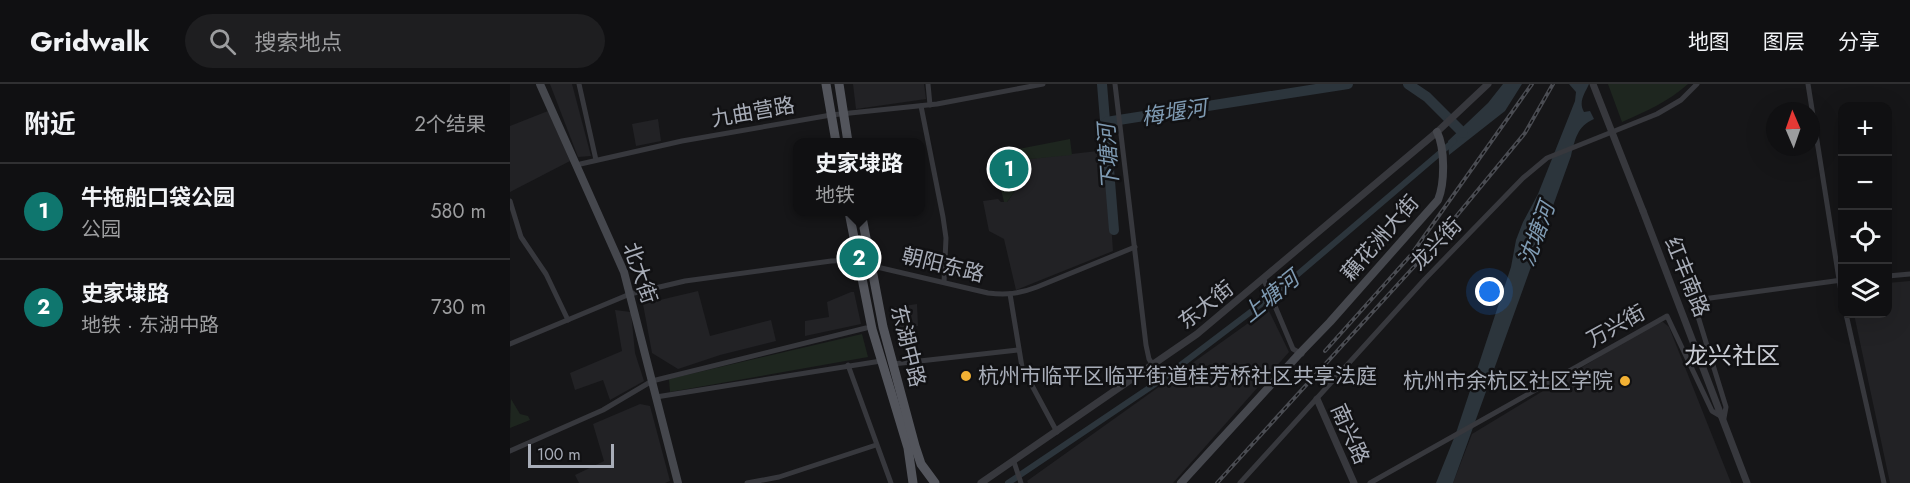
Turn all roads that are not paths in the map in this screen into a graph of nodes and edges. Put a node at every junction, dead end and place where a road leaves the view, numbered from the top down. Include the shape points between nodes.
1 (540, 84) edge
2 (579, 84) edge
3 (826, 84) edge
4 (839, 84) edge
5 (928, 84) edge
6 (1043, 84) edge
7 (1115, 84) edge
8 (1488, 84) edge
9 (1593, 84) edge
10 (1697, 84) edge
11 (1808, 84) edge
12 (930, 105) junction
13 (921, 106) junction
14 (844, 114) junction
15 (831, 115) junction
16 (1438, 134) junction
17 (835, 138) edge
18 (847, 138) edge
19 (596, 160) junction
20 (576, 165) junction
21 (510, 201) edge
22 (850, 216) edge
23 (862, 216) edge
24 (1134, 247) junction
25 (858, 260) junction
26 (1838, 264) edge
27 (871, 265) junction
28 (1910, 274) edge
29 (1892, 276) edge
30 (1264, 280) junction
31 (1838, 280) edge
32 (944, 282) junction
33 (630, 294) junction
34 (1010, 294) junction
35 (1847, 318) edge
36 (568, 320) junction
37 (866, 328) dead end
38 (510, 344) edge
39 (1018, 350) junction
40 (1301, 353) junction
41 (881, 361) junction
42 (893, 364) junction
43 (848, 365) junction
44 (1154, 365) junction
45 (652, 381) junction
46 (656, 397) junction
47 (1317, 399) junction
48 (1724, 418) junction
49 (1057, 432) junction
50 (876, 445) junction
51 (510, 451) edge
52 (1014, 462) junction
53 (678, 483) edge
54 (747, 483) edge
55 (891, 483) edge
56 (913, 483) edge
57 (935, 483) edge
58 (981, 483) edge
59 (1021, 483) edge
60 (1181, 483) edge
61 (1186, 483) edge
62 (1240, 483) edge
63 (1354, 483) edge
64 (1370, 483) edge
65 (1748, 483) edge
66 (1884, 483) edge

1 - 20 main road, 北大街
2 - 19 street
3 - 15 main road
4 - 14 main road
5 - 12 street
6 - 12 street, 九曲营路
7 - 24 street
8 - 16 street, 东大街
9 - 48 street, 红丰南路, bridge
10 - 47 street, 龙兴街 via 1681,100 1657,114 1548,158 1425,279
11 - 26 street
12 - 13 street, 九曲营路
13 - 14 street, 九曲营路
13 - 32 street via 944,217
14 - 15 street, 九曲营路
14 - 18 main road
15 - 17 main road
15 - 19 street, 九曲营路
16 - 30 street, 东大街
16 - 40 main road, 藕花洲大街 via 1442,165 1438,200
19 - 20 street, 九曲营路
20 - 33 main road, 北大街
21 - 36 street via 521,237 546,274
22 - 25 main road, 东湖中路
23 - 27 main road, 东湖中路
24 - 34 street, 朝阳东路 via 1037,287
24 - 44 street via 1146,345
25 - 27 street, 朝阳东路
25 - 33 street, 朝阳东路 via 685,281
25 - 41 main road, 东湖中路
27 - 32 street, 朝阳东路
27 - 42 main road, 东湖中路
28 - 29 street
30 - 40 street via 1293,349
30 - 44 street, 东大街
31 - 48 street via 1703,299 1696,310 1726,406
32 - 34 street, 朝阳东路
33 - 36 street, 朝阳东路
33 - 45 main road, 北大街
34 - 39 street
35 - 66 street
36 - 38 street, 朝阳东路
37 - 45 street
39 - 42 street
39 - 49 street via 1030,384
40 - 60 main road, 藕花洲大街
40 - 61 main road, 藕花洲大街
41 - 43 street
41 - 56 main road, 东湖中路 via 908,448
42 - 57 main road, 东湖中路 via 921,464
43 - 46 street
43 - 50 street
44 - 49 street, 东大街
45 - 46 main road, 北大街
45 - 51 street via 603,410
46 - 53 main road, 北大街
47 - 62 street, 龙兴街
47 - 63 street, 南兴路
48 - 64 street, 万兴街 via 1712,411 1667,316
48 - 65 street, 红丰南路
49 - 52 street, 东大街
50 - 54 street via 779,477
50 - 55 street
52 - 58 street, 东大街
52 - 59 street

